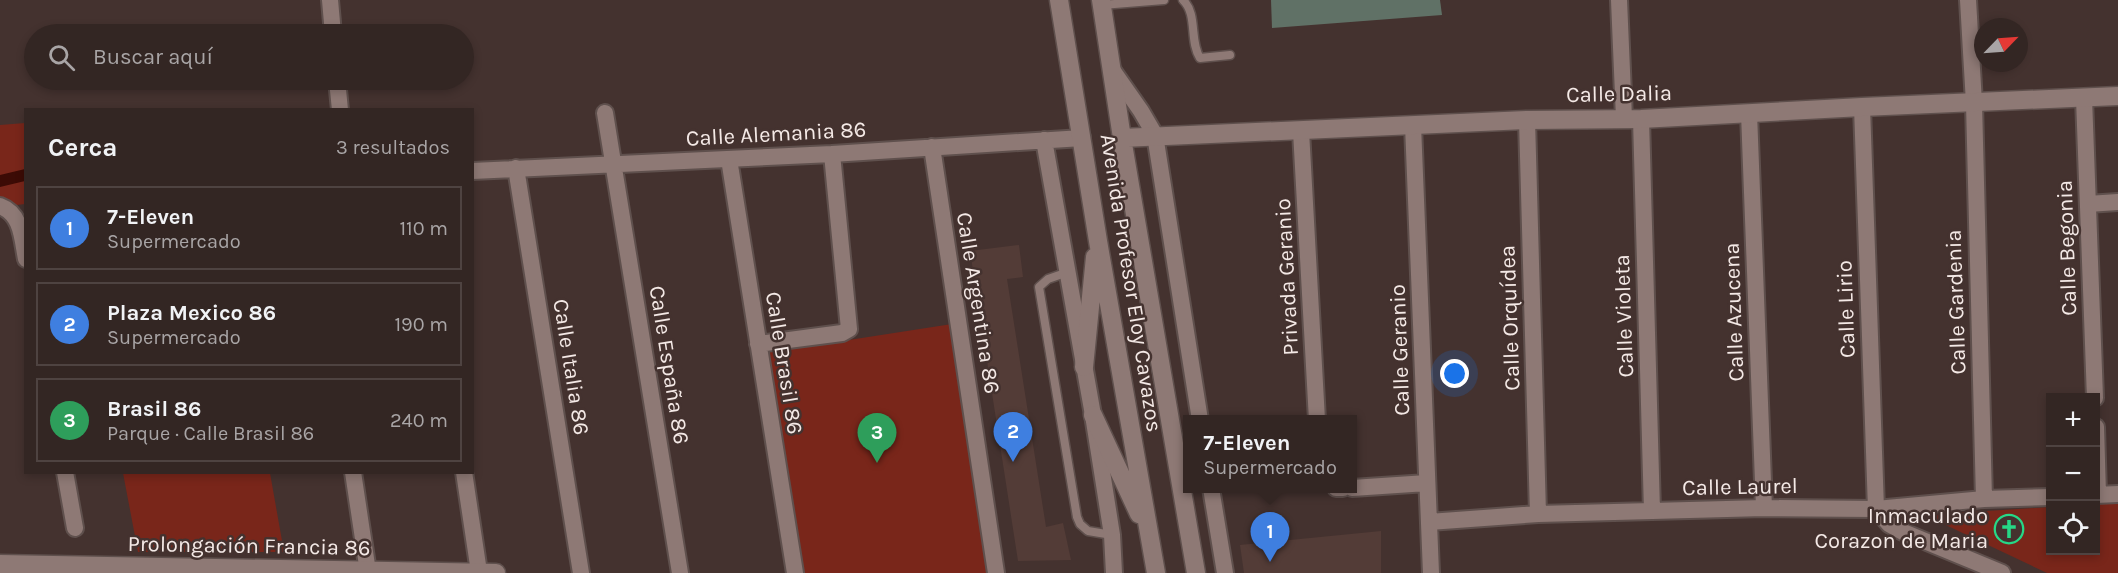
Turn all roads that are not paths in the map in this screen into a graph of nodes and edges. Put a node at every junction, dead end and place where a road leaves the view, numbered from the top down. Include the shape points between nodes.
1 (330, 0) edge
2 (1059, 0) edge
3 (1164, 0) edge
4 (1183, 0) edge
5 (1619, 0) edge
6 (1968, 0) edge
7 (1102, 2) edge
8 (332, 24) edge
9 (1230, 55) dead end
10 (1113, 71) junction
11 (338, 90) edge
12 (2118, 96) edge
13 (2084, 98) junction
14 (1974, 103) junction
15 (1862, 107) junction
16 (340, 108) edge
17 (605, 113) dead end
18 (1749, 113) junction
19 (1633, 119) junction
20 (1527, 120) junction
21 (1413, 125) junction
22 (1301, 131) junction
23 (1155, 135) junction
24 (1082, 138) junction
25 (1122, 138) junction
26 (1044, 140) junction
27 (932, 147) junction
28 (831, 154) junction
29 (729, 159) junction
30 (613, 164) junction
31 (516, 168) junction
32 (474, 171) edge
33 (2118, 202) edge
34 (2088, 204) junction
35 (0, 206) edge
36 (1098, 241) junction
37 (24, 249) edge
38 (1068, 272) junction
39 (758, 344) junction
40 (1084, 367) junction
41 (2095, 393) edge
42 (1093, 415) junction
43 (1199, 415) edge
44 (1317, 415) edge
45 (65, 474) edge
46 (352, 474) edge
47 (464, 474) edge
48 (1427, 483) junction
49 (1357, 488) edge
50 (1212, 493) edge
51 (2118, 494) edge
52 (2100, 495) edge
53 (2046, 497) edge
54 (1984, 499) junction
55 (1764, 508) junction
56 (1876, 509) junction
57 (1652, 511) junction
58 (1538, 514) junction
59 (1429, 522) junction
60 (75, 528) dead end
61 (1148, 531) junction
62 (1112, 535) junction
63 (0, 567) edge
64 (99, 570) edge
65 (368, 572) edge
66 (404, 572) edge
67 (479, 572) edge
68 (496, 573) edge
69 (581, 573) edge
70 (680, 573) edge
71 (795, 573) edge
72 (996, 573) edge
73 (1114, 573) edge
74 (1156, 573) edge
75 (1196, 573) edge
76 (1225, 573) edge
77 (1431, 573) edge
78 (2002, 573) edge

1 - 8 street
2 - 24 street, Avenida Profesor Eloy Cavazos
3 - 7 lane
4 - 9 lane via 1189,6 1200,58
5 - 19 street, Calle Violeta
6 - 14 street, Calle Gardenia
7 - 10 street, Avenida Profesor Eloy Cavazos
10 - 23 street
10 - 25 street, Avenida Profesor Eloy Cavazos
11 - 16 street
12 - 13 street, Calle Dalia
13 - 14 street, Calle Dalia
13 - 34 street, Calle Begonia
14 - 15 street, Calle Dalia
14 - 54 street, Calle Gardenia
15 - 18 street, Calle Dalia
15 - 56 street, Calle Lirio
17 - 30 street, Calle España 86
18 - 19 street, Calle Dalia
18 - 55 street, Calle Azucena
19 - 20 street, Calle Dalia
19 - 57 street, Calle Violeta
20 - 21 street, Calle Dalia
20 - 58 street, Calle Orquídea
21 - 22 street, Calle Dalia
21 - 48 street, Calle Geranio
22 - 23 street, Calle Dalia
22 - 44 street, Privada Geranio
23 - 25 street, Calle Dalia
23 - 43 street
24 - 26 street, Calle Alemania 86
24 - 36 street, Avenida Profesor Eloy Cavazos
25 - 75 street, Avenida Profesor Eloy Cavazos
26 - 27 street, Calle Alemania 86
26 - 38 street
27 - 28 street, Calle Alemania 86
27 - 72 street, Calle Argentina 86
28 - 29 street, Calle Alemania 86
28 - 39 street via 848,331
29 - 30 street, Calle Alemania 86
29 - 39 street, Calle Brasil 86
30 - 31 street, Calle Alemania 86
30 - 70 street, Calle España 86
31 - 32 street, Calle Alemania 86
31 - 69 street, Calle Italia 86
33 - 34 street
34 - 41 street, Calle Begonia
35 - 37 street via 12,213 19,225
36 - 40 street
36 - 61 street, Avenida Profesor Eloy Cavazos
38 - 40 street
38 - 62 lane via 1048,279 1040,287 1067,462 1080,524 1088,531
39 - 71 street, Calle Brasil 86
40 - 42 street
42 - 61 street
42 - 62 street
45 - 60 street
46 - 65 street
47 - 67 street
48 - 49 street
48 - 59 street, Calle Geranio
50 - 76 street
51 - 52 street
53 - 54 street, Calle Laurel
54 - 56 street, Calle Laurel
55 - 56 street, Calle Laurel
55 - 57 street, Calle Laurel
56 - 78 street via 1888,525
57 - 58 street, Calle Laurel
58 - 59 street, Calle Laurel
59 - 77 street, Calle Geranio
61 - 74 street, Avenida Profesor Eloy Cavazos
62 - 73 street
63 - 64 street, Prolongación Francia 86
64 - 65 street, Prolongación Francia 86
65 - 66 street, Prolongación Francia 86
66 - 67 street, Prolongación Francia 86
67 - 68 street, Prolongación Francia 86

